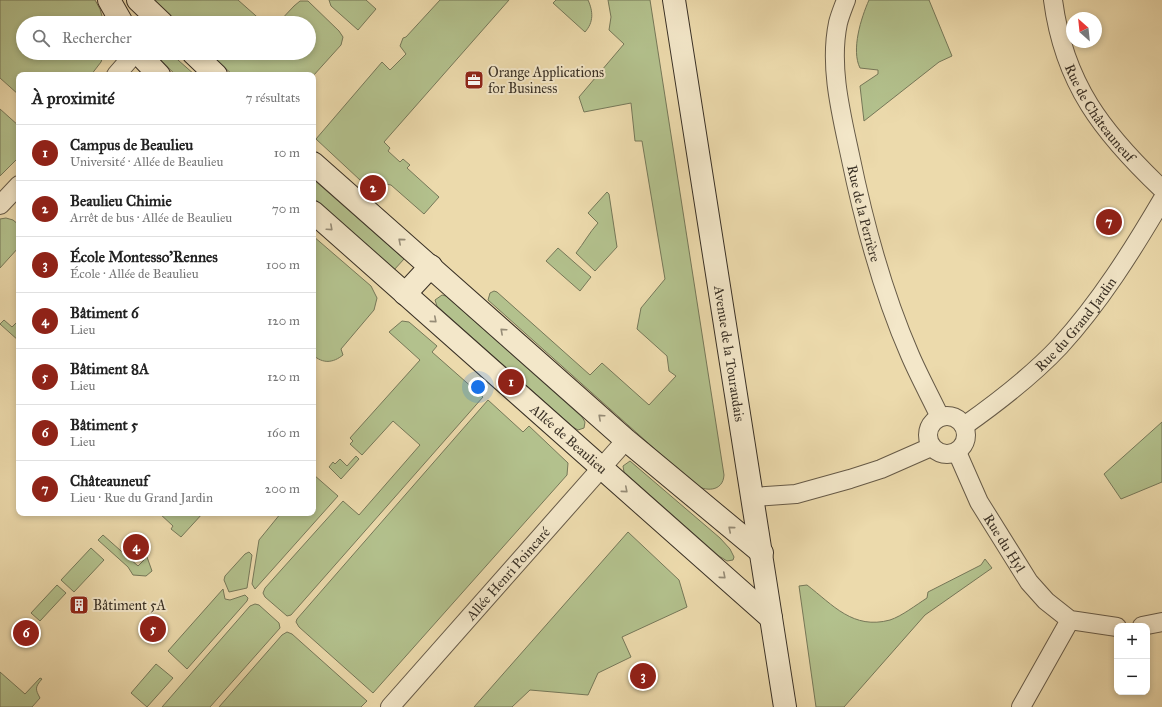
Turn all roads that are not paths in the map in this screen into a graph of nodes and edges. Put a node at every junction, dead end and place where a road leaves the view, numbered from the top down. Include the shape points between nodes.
1 (110, 0) edge
2 (138, 0) edge
3 (674, 0) edge
4 (846, 0) edge
5 (1053, 0) edge
6 (118, 16) edge
7 (155, 16) edge
8 (129, 60) edge
9 (145, 60) edge
10 (200, 60) edge
11 (119, 72) edge
12 (156, 72) edge
13 (213, 72) edge
14 (316, 166) edge
15 (16, 187) edge
16 (1162, 189) edge
17 (1162, 200) edge
18 (0, 205) edge
19 (316, 215) edge
20 (431, 266) junction
21 (405, 294) junction
22 (940, 417) junction
23 (964, 426) junction
24 (626, 440) junction
25 (931, 447) junction
26 (957, 452) junction
27 (601, 469) junction
28 (753, 497) junction
29 (762, 553) junction
30 (771, 618) junction
31 (1070, 620) junction
32 (1162, 622) edge
33 (1150, 624) edge
34 (1114, 627) edge
35 (390, 707) edge
36 (785, 707) edge
37 (1021, 707) edge

1 - 6 street
2 - 7 street
3 - 28 street, Avenue de la Touraudais
4 - 22 street, Rue de la Perrière via 838,23 835,57 842,116 855,181 889,303 910,355
5 - 16 street, Rue de Châteauneuf via 1066,58 1077,86 1110,136
8 - 11 street
9 - 12 street
10 - 13 street
20 -> 14 street
15 - 18 street
17 - 23 street, Rue du Grand Jardin via 1125,263 1060,346 1025,380
19 -> 21 street, Allée de Beaulieu
20 - 21 street
24 -> 20 street
21 -> 27 street, Allée de Beaulieu
22 - 23 street via 954,417
22 - 25 street via 930,424 928,442
23 - 26 street via 964,445
24 - 27 street, Allée Henri Poincaré
29 -> 24 street
25 - 26 street via 943,455
25 - 28 street via 881,469 850,479 796,494
26 - 31 street, Rue du Hyl via 979,502 1029,582 1046,601
27 -> 30 street, Allée de Beaulieu
27 - 35 street, Allée Henri Poincaré
28 - 29 street, Avenue de la Touraudais
29 - 30 street, Avenue de la Touraudais
30 - 36 street, Avenue de la Touraudais
31 - 34 street, Rue du Hyl
31 - 37 street
32 - 33 street

